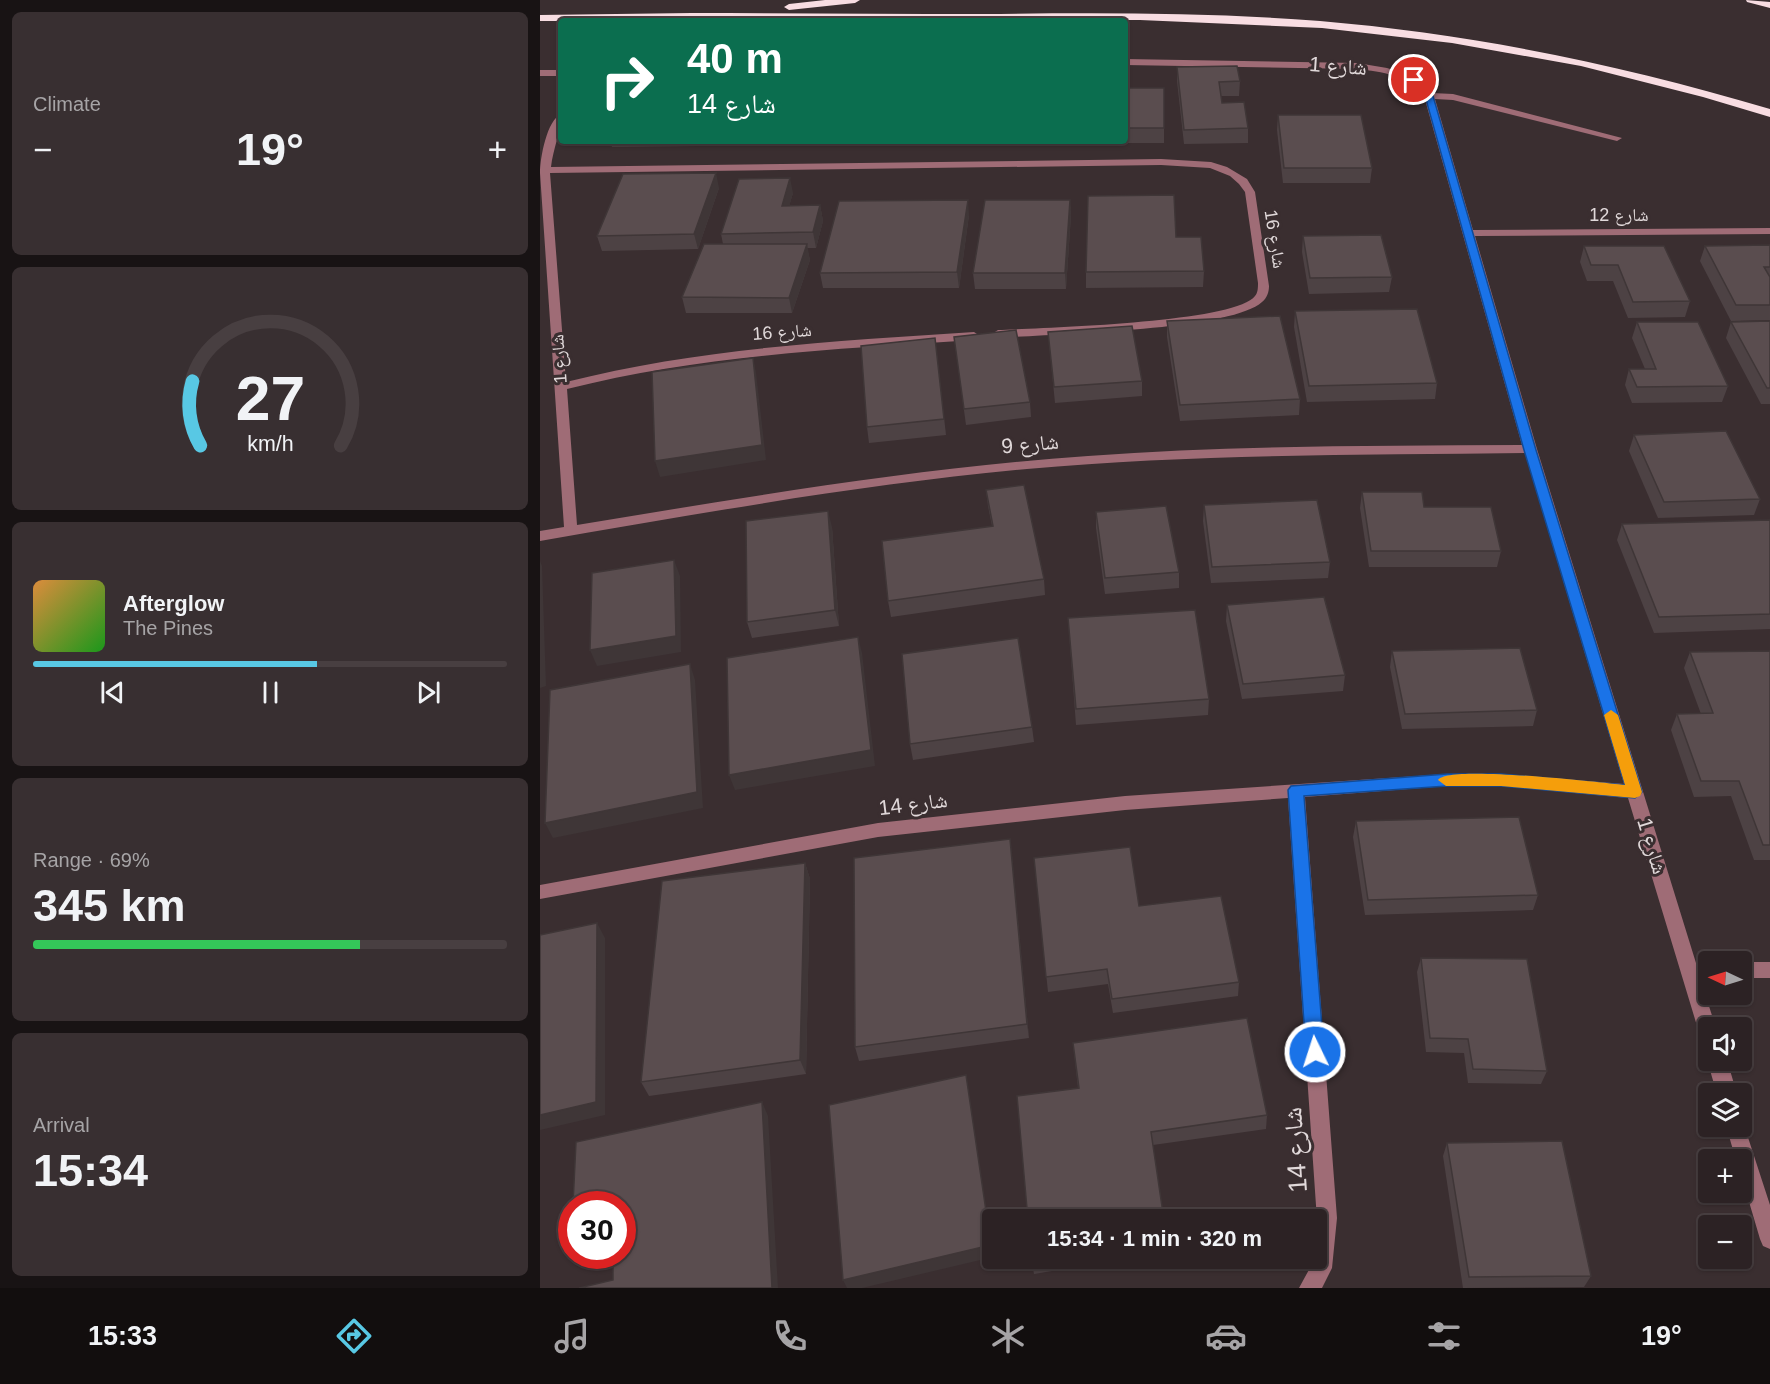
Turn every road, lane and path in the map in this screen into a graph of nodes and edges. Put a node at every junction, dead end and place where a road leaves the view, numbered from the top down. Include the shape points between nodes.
1 (855, 0) edge
2 (1751, 0) edge
3 (1770, 5) edge
4 (592, 17) junction
5 (540, 18) edge
6 (1128, 62) edge
7 (540, 73) edge
8 (558, 73) edge
9 (1429, 96) junction
10 (1770, 113) edge
11 (558, 124) edge
12 (1617, 138) dead end
13 (545, 170) junction
14 (1770, 231) edge
15 (1468, 233) junction
16 (561, 387) junction
17 (1530, 450) junction
18 (571, 531) junction
19 (540, 536) edge
20 (1296, 790) junction
21 (1635, 792) junction
22 (540, 892) edge
23 (1752, 970) edge
24 (1770, 970) edge
25 (1690, 971) junction
26 (1698, 971) edge
27 (1703, 1017) edge
28 (1739, 1137) edge
29 (1770, 1239) edge
30 (1310, 1288) edge

1 - 4 highway via 762,10
2 - 3 highway
4 - 5 highway
4 - 10 highway via 1201,17 1311,23 1424,36 1582,63
6 - 9 street, شارع 1 via 1357,66 1414,80
7 - 8 street
9 - 12 street via 1453,97
9 - 15 street, شارع 1
11 - 13 street, شارع 1 via 549,144
13 - 16 street, شارع 1
13 - 16 street, شارع 16 via 1206,164 1236,174 1250,192 1264,290 1259,300 1234,312 1205,319 707,356 633,368
14 - 15 street, شارع 12
15 - 17 street, شارع 1
16 - 18 street, شارع 1
17 - 18 street, شارع 9 via 1187,454 1024,465 834,489
17 - 21 street, شارع 1
18 - 19 street, شارع 9
20 - 21 street, شارع 14 via 1501,780
20 - 22 street, شارع 14 via 1125,803 879,830
20 - 30 street, شارع 14 via 1327,1218 1321,1268
21 - 25 street, شارع 1
23 - 24 street
25 - 26 street
25 - 27 street, شارع 1
28 - 29 street

